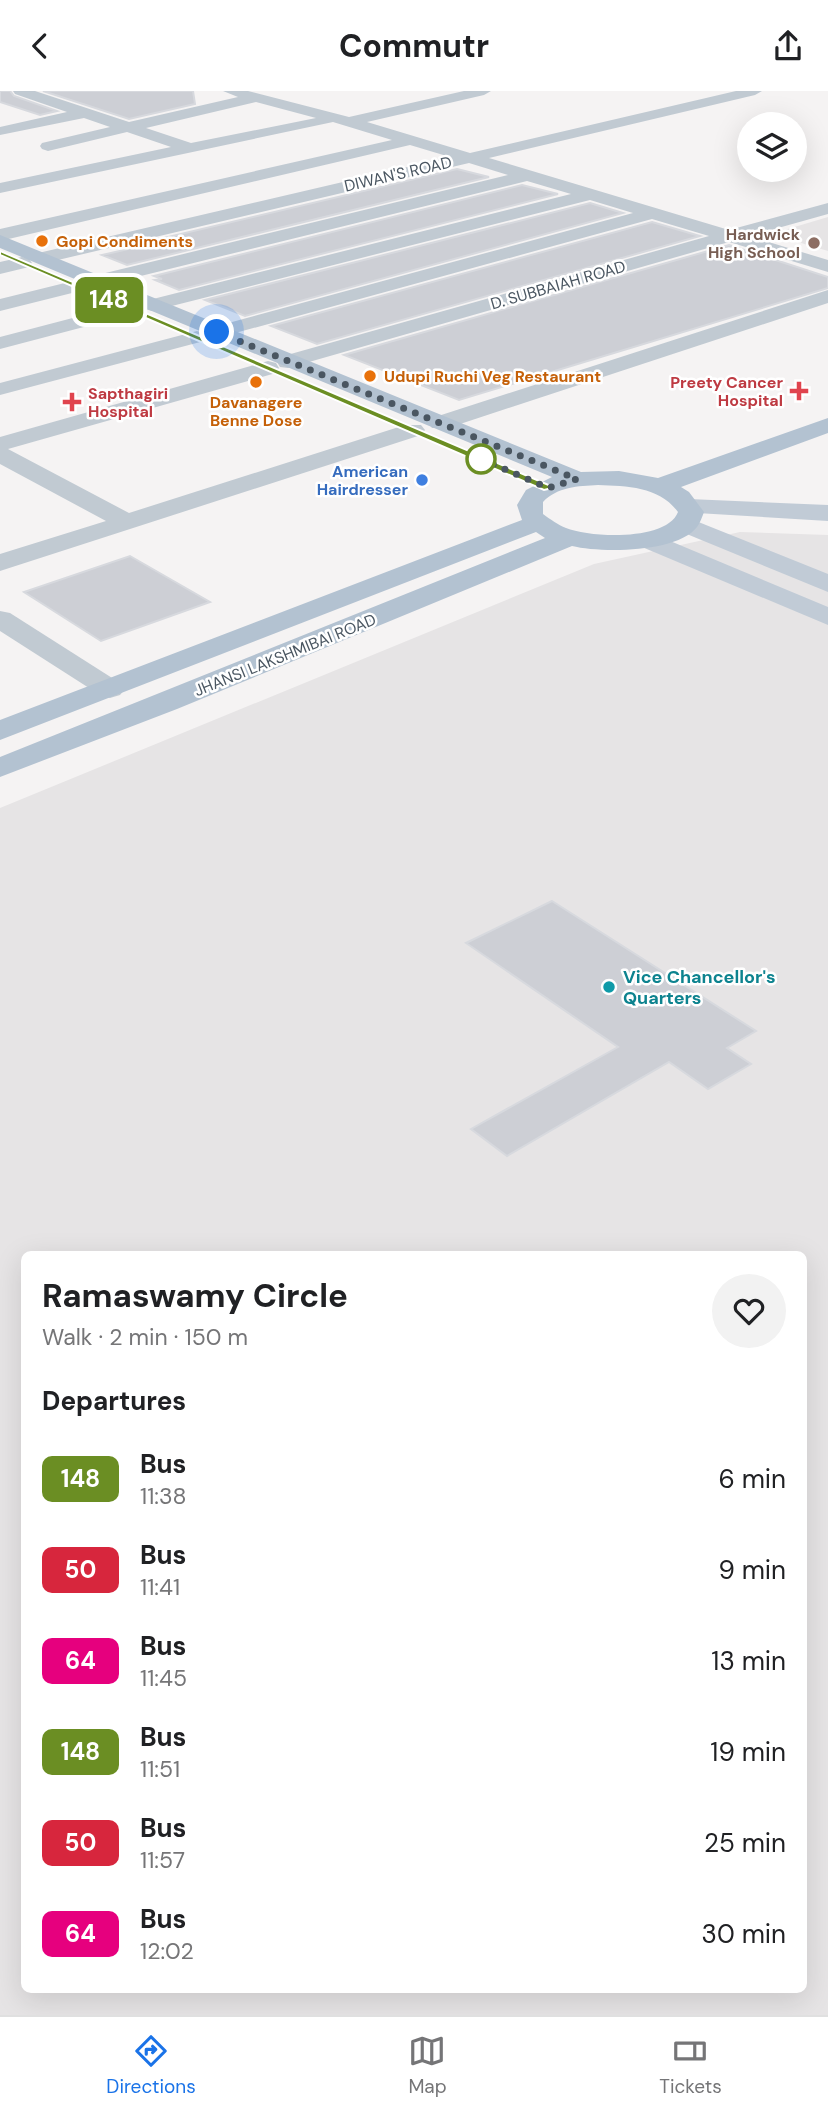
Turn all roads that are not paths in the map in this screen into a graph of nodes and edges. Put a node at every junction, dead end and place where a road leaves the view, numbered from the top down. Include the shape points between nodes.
1 (20, 91) edge
2 (230, 91) edge
3 (484, 91) edge
4 (755, 91) edge
5 (395, 94) dead end
6 (357, 102) dead end
7 (434, 102) junction
8 (119, 106) dead end
9 (256, 107) junction
10 (394, 111) junction
11 (26, 112) dead end
12 (86, 113) junction
13 (341, 120) junction
14 (52, 121) junction
15 (231, 121) dead end
16 (126, 127) junction
17 (370, 128) junction
18 (2, 130) edge
19 (155, 137) junction
20 (330, 138) dead end
21 (410, 141) junction
22 (48, 146) junction
23 (190, 148) junction
24 (80, 155) junction
25 (216, 157) dead end
26 (468, 158) junction
27 (241, 166) dead end
28 (0, 172) edge
29 (267, 174) junction
30 (528, 175) junction
31 (0, 188) edge
32 (320, 193) junction
33 (593, 194) junction
34 (828, 208) edge
35 (653, 213) junction
36 (0, 235) edge
37 (729, 236) junction
38 (0, 241) edge
39 (0, 253) edge
40 (31, 260) junction
41 (828, 266) edge
42 (0, 268) edge
43 (86, 284) junction
44 (828, 296) edge
45 (0, 305) edge
46 (141, 307) junction
47 (207, 335) junction
48 (0, 343) edge
49 (278, 365) junction
50 (1, 389) edge
51 (440, 423) junction
52 (71, 424) junction
53 (828, 425) edge
54 (413, 430) junction
55 (0, 444) edge
56 (0, 454) edge
57 (577, 479) junction
58 (659, 486) junction
59 (548, 488) junction
60 (828, 513) edge
61 (687, 516) junction
62 (127, 522) junction
63 (537, 523) junction
64 (0, 535) edge
65 (569, 538) junction
66 (651, 541) junction
67 (30, 553) junction
68 (0, 563) edge
69 (828, 585) edge
70 (828, 617) edge
71 (0, 619) edge
72 (110, 689) junction
73 (0, 731) edge
74 (0, 768) edge

1 - 12 street
2 - 9 street
3 - 7 street
4 - 26 street, DIWAN'S ROAD
5 - 7 street
6 - 10 street
7 - 10 street
8 - 12 street
9 - 13 street via 295,108
9 - 16 street
10 - 13 street
11 - 14 street
12 - 14 street
12 - 16 street
13 - 17 street
13 - 23 street
14 - 18 street
15 - 19 street
16 - 19 street
16 - 22 street
17 - 20 street
17 - 21 street
18 - 22 street
19 - 23 street
19 - 24 street
21 - 26 street
21 - 29 street
22 - 24 street
23 - 25 street
23 - 31 street
24 - 28 street
26 - 30 street
26 - 32 street, DIWAN'S ROAD
27 - 29 street
29 - 32 street
29 - 36 street
30 - 33 street
30 - 43 street
32 - 40 street, DIWAN'S ROAD
33 - 35 street
33 - 46 street
34 - 37 street, D. SUBBAIAH ROAD
35 - 37 street
35 - 47 street
37 - 41 street
37 - 49 street, D. SUBBAIAH ROAD
38 - 40 main road
39 - 40 main road
40 - 42 street, DIWAN'S ROAD
40 - 43 main road
43 - 45 street
43 - 46 main road
44 - 51 street
46 - 47 main road
46 - 48 street
47 - 49 main road
47 - 50 street
49 - 51 main road
49 - 52 street, D. SUBBAIAH ROAD
49 - 54 main road
50 - 52 street
51 - 57 main road
52 - 55 street, D. SUBBAIAH ROAD
53 - 58 main road
54 - 59 main road
54 - 62 street
56 - 62 street
57 - 58 main road via 619,478
57 - 59 main road
58 - 61 main road via 672,492
59 - 63 main road via 529,504
60 - 61 main road
61 - 66 main road via 672,534
61 - 69 main road
62 - 67 street
63 - 65 main road
63 - 72 main road, JHANSI LAKSHMIBAI ROAD
64 - 67 street
65 - 66 main road via 596,543
65 - 74 main road, JHANSI LAKSHMIBAI ROAD
66 - 70 main road
67 - 68 street
71 - 72 street
72 - 73 main road, JHANSI LAKSHMIBAI ROAD

